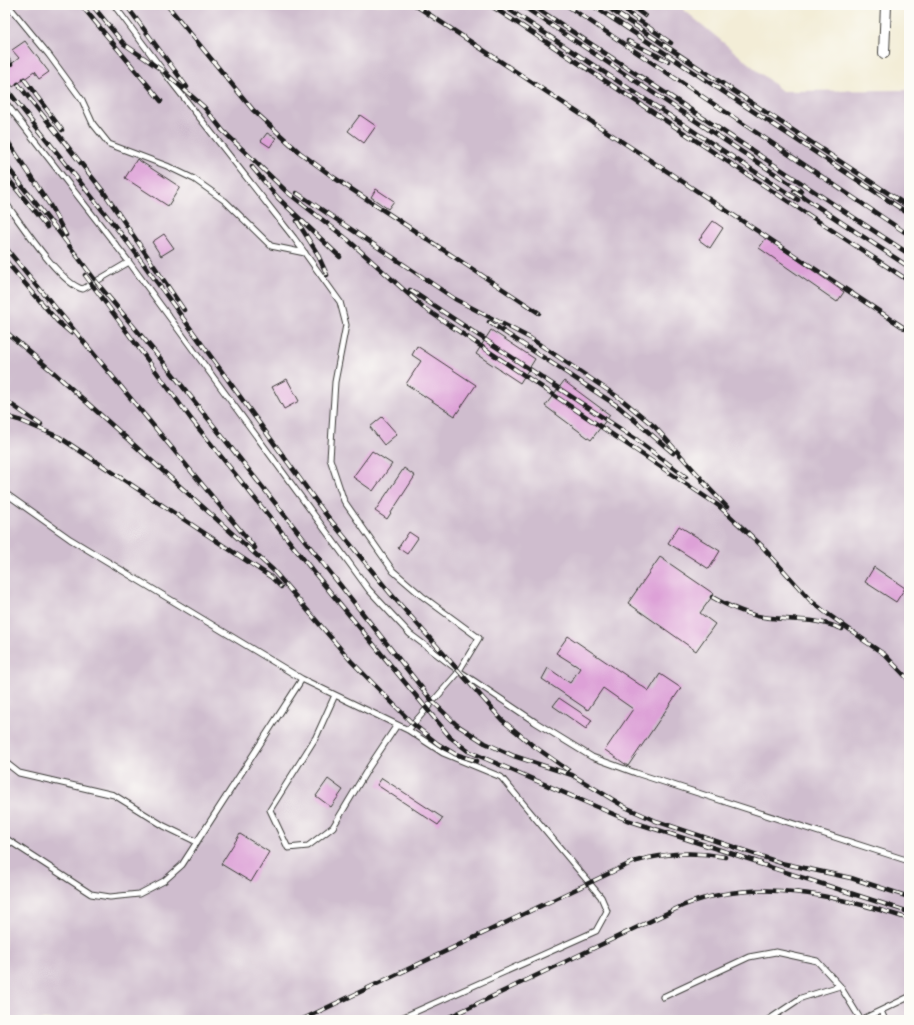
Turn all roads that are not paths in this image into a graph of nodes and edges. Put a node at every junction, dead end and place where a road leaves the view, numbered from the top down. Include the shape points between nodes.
1 (8, 5) edge
2 (114, 5) edge
3 (886, 5) edge
4 (884, 52) dead end
5 (5, 102) edge
6 (5, 202) edge
7 (305, 253) junction
8 (129, 262) junction
9 (5, 493) edge
10 (459, 671) junction
11 (302, 679) junction
12 (335, 695) junction
13 (397, 725) junction
14 (408, 730) junction
15 (5, 762) edge
16 (5, 838) edge
17 (197, 842) junction
18 (909, 860) edge
19 (840, 986) junction
20 (663, 997) dead end
21 (909, 997) edge
22 (881, 1010) junction
23 (397, 1020) edge
24 (768, 1020) edge
25 (861, 1020) edge
26 (885, 1020) edge

1 - 7 lane via 82,100 93,124 109,144 194,179 225,201 271,246
2 - 7 lane
3 - 4 street
5 - 8 lane
6 - 8 lane via 62,276 76,287 83,289
7 - 10 lane via 340,302 346,325 335,382 330,459 344,501 393,571 479,638
8 - 10 lane via 369,590 410,634
9 - 11 lane via 70,539
10 - 14 lane
10 - 18 lane via 592,757
11 - 12 lane
11 - 17 lane
12 - 13 lane
12 - 13 lane via 316,737 270,810 288,848 308,846 333,827
13 - 14 lane
14 - 23 lane via 443,753 501,777 601,897 607,911 596,931
15 - 17 lane via 18,773 114,795 164,826
16 - 17 lane via 91,894 110,898 139,894 164,881 182,865
19 - 20 lane via 817,961 776,952 749,957
19 - 24 lane via 801,998
19 - 25 lane
21 - 22 lane
22 - 25 lane
22 - 26 lane

